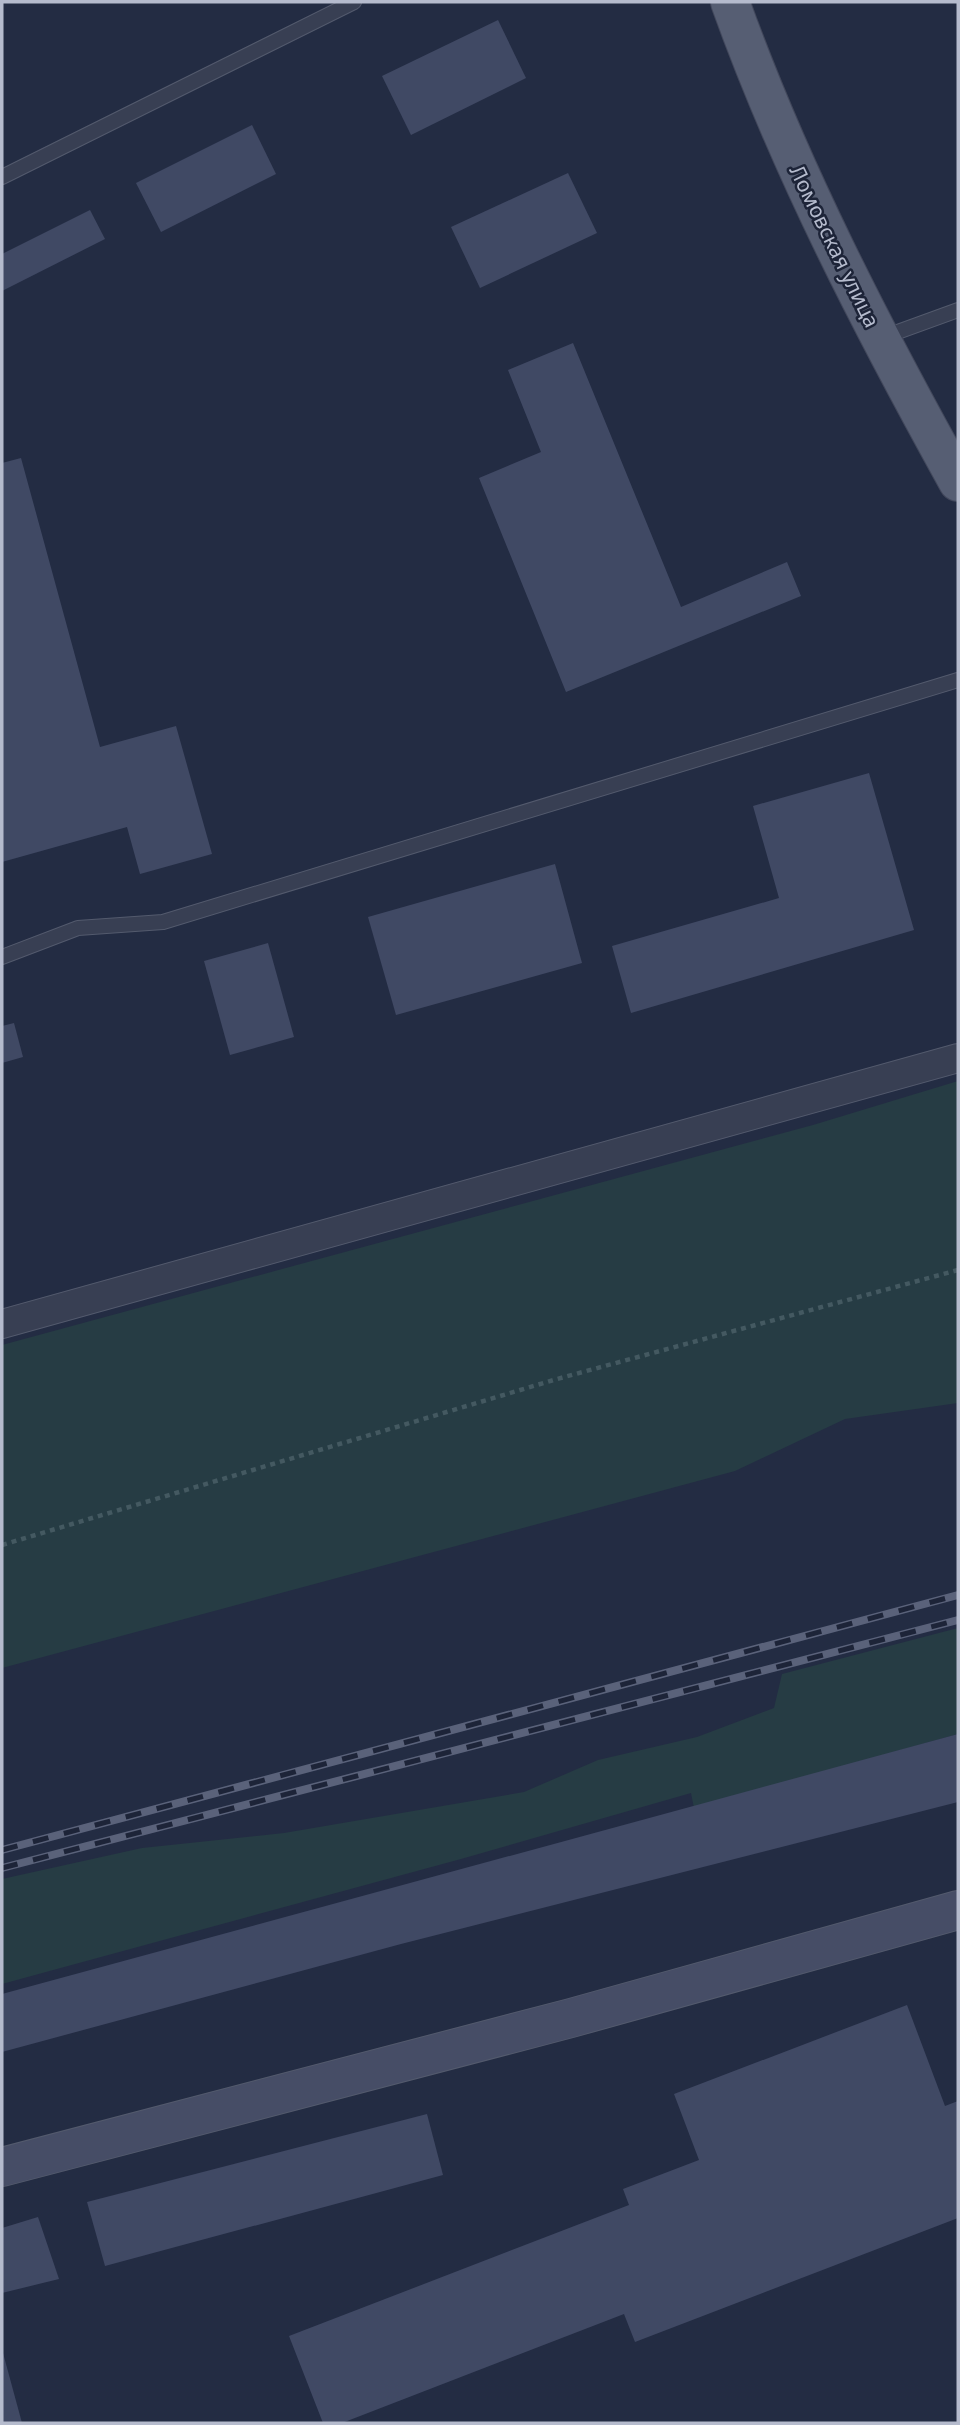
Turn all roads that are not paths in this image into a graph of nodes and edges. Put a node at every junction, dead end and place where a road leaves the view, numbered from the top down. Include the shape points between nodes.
1 (354, 2) edge
2 (730, 2) edge
3 (2, 177) edge
4 (958, 310) edge
5 (879, 338) junction
6 (958, 482) edge
7 (958, 680) edge
8 (2, 957) edge
9 (958, 1058) edge
10 (2, 1324) edge
11 (958, 1910) edge
12 (2, 2166) edge

1 - 3 lane
2 - 5 main road, Ломовская улица via 796,164
4 - 5 lane
5 - 6 main road, Ломовская улица
7 - 8 lane via 163,922 78,928
9 - 10 street
11 - 12 street via 570,2018

